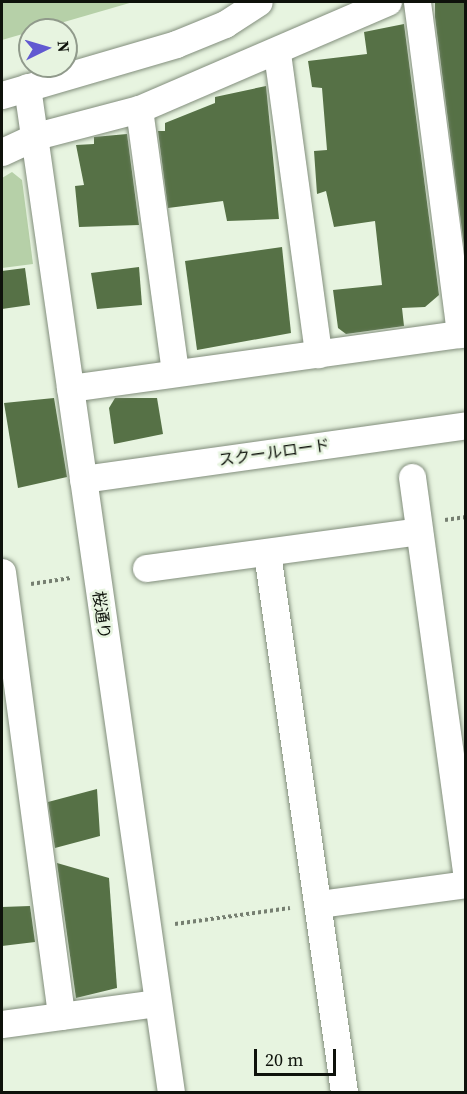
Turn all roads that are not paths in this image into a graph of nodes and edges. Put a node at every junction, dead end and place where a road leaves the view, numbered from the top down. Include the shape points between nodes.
1 (259, 2) edge
2 (388, 2) edge
3 (417, 2) edge
4 (277, 53) junction
5 (27, 87) junction
6 (2, 95) edge
7 (139, 109) junction
8 (36, 136) junction
9 (2, 152) edge
10 (463, 334) edge
11 (318, 354) junction
12 (175, 373) junction
13 (70, 388) junction
14 (465, 425) edge
15 (412, 477) dead end
16 (83, 479) junction
17 (427, 526) junction
18 (267, 553) junction
19 (146, 568) dead end
20 (2, 583) edge
21 (465, 871) edge
22 (465, 884) edge
23 (319, 904) junction
24 (158, 1003) junction
25 (61, 1016) junction
26 (2, 1024) edge
27 (171, 1092) edge
28 (344, 1092) edge

1 - 5 street via 225,24 176,44
2 - 4 street
3 - 10 street
4 - 7 street
4 - 11 street
5 - 6 street
5 - 8 street, 桜通り
7 - 8 street
7 - 12 street
8 - 9 street
8 - 13 street, 桜通り
10 - 11 street
11 - 12 street
12 - 13 street
13 - 16 street, 桜通り
14 - 16 street, スクールロード
15 - 17 street
16 - 24 street, 桜通り
17 - 18 street
17 - 21 street
18 - 19 street
18 - 23 street
20 - 25 street
22 - 23 street
23 - 28 street
24 - 25 street
24 - 27 street, 桜通り
25 - 26 street

